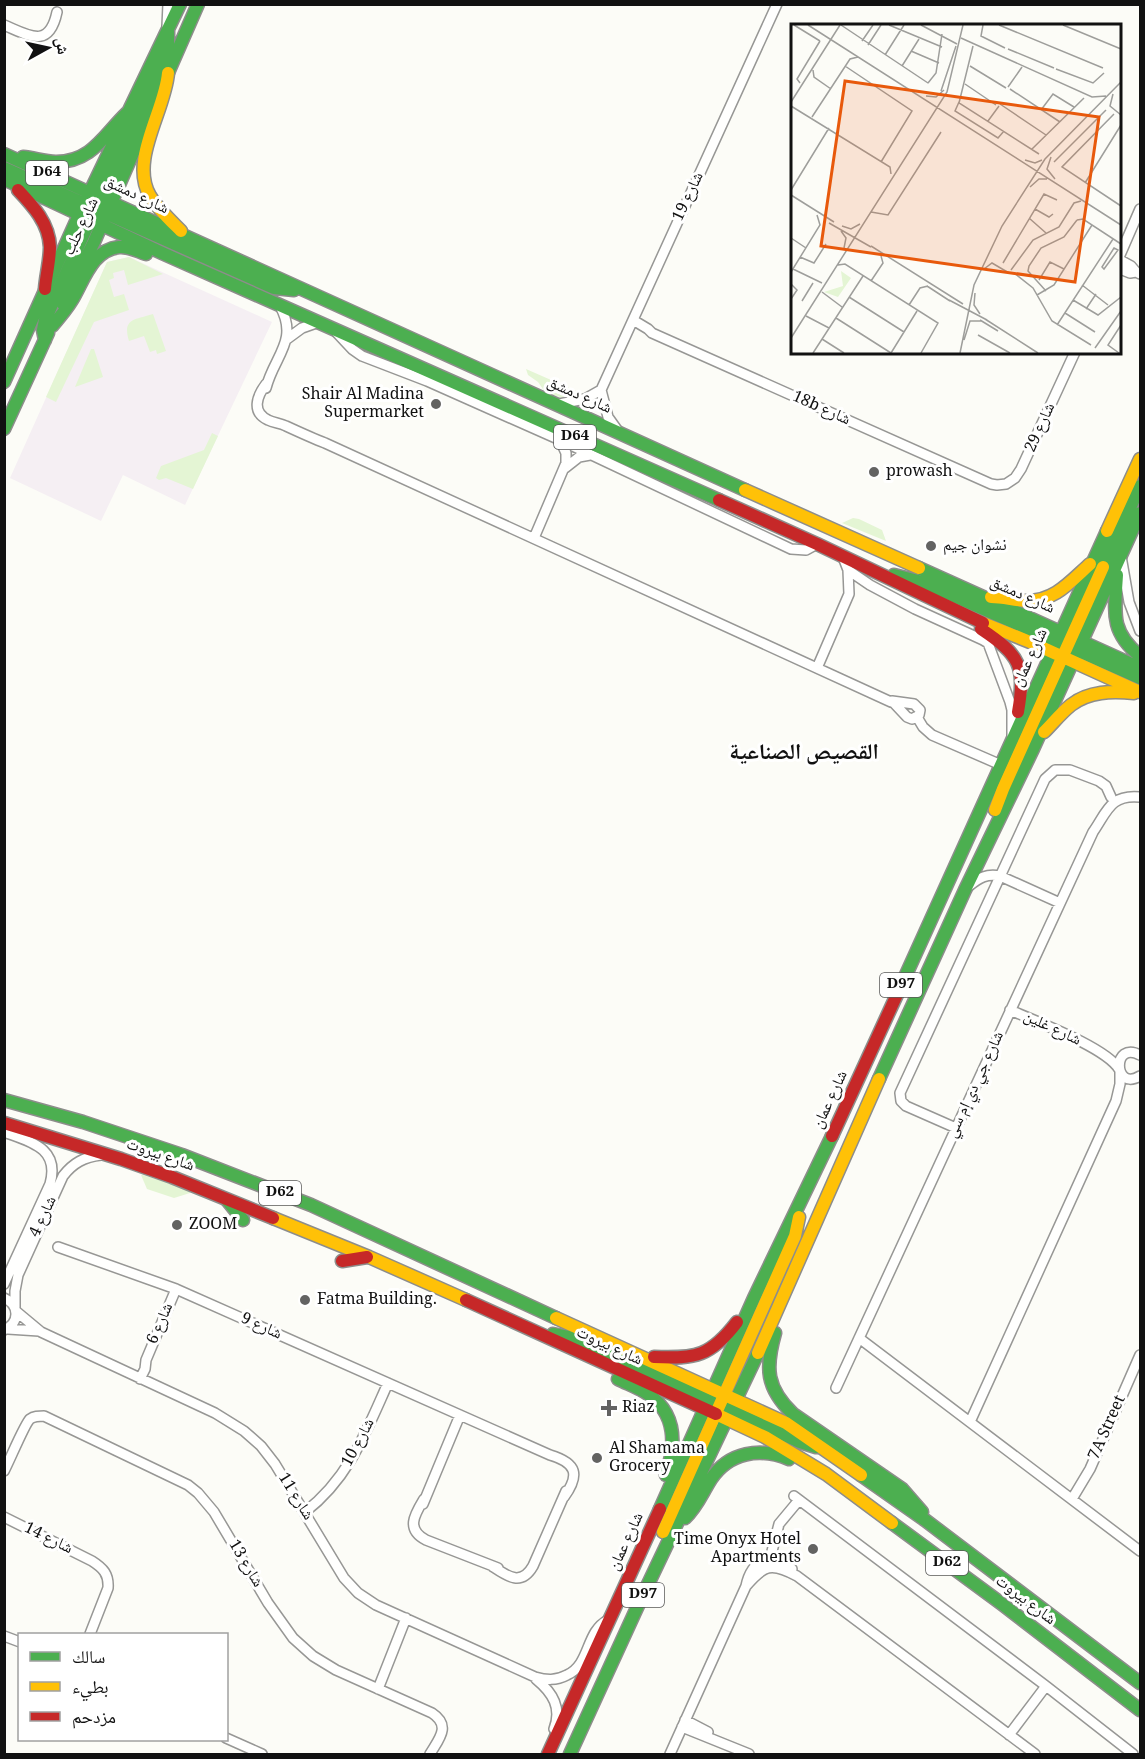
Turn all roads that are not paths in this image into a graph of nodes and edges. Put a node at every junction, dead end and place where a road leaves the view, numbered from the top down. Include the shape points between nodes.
1 (168, 4) edge
2 (180, 4) edge
3 (198, 4) edge
4 (777, 4) edge
5 (59, 8) edge
6 (4, 25) edge
7 (168, 31) junction
8 (168, 73) junction
9 (127, 113) junction
10 (7, 159) edge
11 (8, 181) edge
12 (95, 209) junction
13 (1140, 209) edge
14 (189, 239) junction
15 (1121, 252) edge
16 (162, 253) junction
17 (1121, 258) edge
18 (1121, 270) edge
19 (1138, 273) edge
20 (45, 289) junction
21 (302, 289) junction
22 (347, 296) dead end
23 (328, 301) junction
24 (279, 304) junction
25 (319, 322) junction
26 (632, 323) junction
27 (52, 326) junction
28 (334, 329) junction
29 (287, 339) junction
30 (45, 340) junction
31 (1074, 354) edge
32 (4, 382) edge
33 (601, 390) junction
34 (559, 404) junction
35 (4, 429) edge
36 (618, 432) junction
37 (560, 440) junction
38 (590, 454) junction
39 (1140, 459) edge
40 (565, 468) junction
41 (991, 484) joint
42 (1140, 486) edge
43 (1140, 513) edge
44 (534, 538) junction
45 (817, 544) junction
46 (843, 557) junction
47 (1096, 559) junction
48 (1119, 561) junction
49 (848, 570) junction
50 (880, 574) junction
51 (870, 585) junction
52 (849, 594) junction
53 (985, 598) junction
54 (969, 617) junction
55 (1140, 632) edge
56 (1067, 647) junction
57 (1140, 656) edge
58 (817, 668) junction
59 (1140, 668) edge
60 (1140, 678) edge
61 (1140, 693) edge
62 (1018, 726) junction
63 (1040, 735) junction
64 (1011, 741) junction
65 (1001, 765) junction
66 (1111, 797) junction
67 (1140, 797) edge
68 (1093, 832) junction
69 (990, 836) junction
70 (1000, 876) junction
71 (965, 890) junction
72 (1060, 903) junction
73 (1010, 1010) junction
74 (1093, 1048) junction
75 (1139, 1051) edge
76 (1128, 1053) junction
77 (1120, 1070) junction
78 (1138, 1077) edge
79 (4, 1100) edge
80 (1116, 1101) junction
81 (4, 1123) edge
82 (956, 1128) junction
83 (4, 1132) edge
84 (107, 1155) junction
85 (223, 1197) junction
86 (801, 1199) junction
87 (243, 1220) dead end
88 (58, 1247) dead end
89 (369, 1257) junction
90 (342, 1261) dead end
91 (4, 1284) edge
92 (176, 1289) junction
93 (4, 1298) edge
94 (754, 1298) junction
95 (780, 1302) junction
96 (16, 1310) junction
97 (6, 1329) edge
98 (41, 1332) junction
99 (542, 1334) junction
100 (859, 1338) junction
101 (644, 1357) junction
102 (1139, 1361) edge
103 (603, 1362) junction
104 (137, 1378) junction
105 (388, 1383) junction
106 (836, 1388) dead end
107 (714, 1402) junction
108 (732, 1410) junction
109 (460, 1415) junction
110 (970, 1422) junction
111 (4, 1471) edge
112 (826, 1474) junction
113 (1072, 1499) junction
114 (663, 1502) junction
115 (303, 1509) junction
116 (4, 1518) edge
117 (925, 1520) junction
118 (676, 1525) junction
119 (1140, 1551) edge
120 (770, 1559) junction
121 (797, 1576) junction
122 (746, 1586) junction
123 (641, 1599) junction
124 (610, 1619) junction
125 (409, 1620) junction
126 (91, 1633) edge
127 (535, 1677) junction
128 (1140, 1683) edge
129 (1046, 1686) junction
130 (378, 1689) junction
131 (1140, 1710) edge
132 (683, 1723) junction
133 (1009, 1735) junction
134 (228, 1739) edge
135 (431, 1753) edge
136 (262, 1755) edge
137 (541, 1755) edge
138 (548, 1755) edge
139 (570, 1755) edge
140 (670, 1755) edge
141 (749, 1755) edge
142 (1035, 1755) edge
143 (1133, 1755) edge

1 - 7 street
2 - 7 main road, شارع حلب
3 - 8 main road, شارع حلب
4 - 26 street, شارع 19
5 - 6 street via 52,21 34,32
7 - 9 main road, شارع حلب
7 - 12 main road via 168,47
8 - 12 main road, شارع حلب
8 - 14 main road via 165,98 143,157 143,178 157,208
9 - 10 main road via 94,150 78,159
9 - 12 main road, شارع حلب
10 - 12 main road
11 - 12 main road, شارع دمشق / D64
11 - 20 main road via 37,210 46,227 50,249
12 - 14 main road, شارع دمشق / D64
12 - 16 main road, شارع دمشق / D64
12 - 20 main road, شارع حلب
12 - 21 main road via 274,288
12 - 27 main road, شارع حلب
12 - 30 main road via 45,320
13 - 15 street
14 - 21 main road, شارع دمشق / D64
16 - 24 main road, شارع دمشق / D64
16 - 27 main road via 148,255 125,247 106,251 95,260 72,301
17 - 19 street
18 - 19 street
20 - 32 main road, شارع حلب
21 - 23 main road, شارع دمشق / D64
22 - 23 main road
23 - 34 main road, شارع دمشق / D64
24 - 25 main road, شارع دمشق / D64
24 - 29 street via 287,321
25 - 28 main road, شارع دمشق / D64
25 - 29 street
26 - 33 street, شارع 19
26 - 41 street, 18b شارع
27 - 30 main road, شارع حلب
28 - 37 street via 362,356
28 - 45 main road, شارع دمشق / D64
29 - 44 street via 262,398 265,412 277,422
30 - 35 main road, شارع حلب
31 - 41 street, شارع 29 via 1022,469 1006,484
33 - 34 street via 585,399
33 - 36 street via 608,417
34 - 36 main road, شارع دمشق / D64
36 - 53 main road, شارع دمشق / D64
37 - 38 street
37 - 40 street via 566,453
38 - 40 street
38 - 45 street via 791,549 806,550
39 - 47 main road, شارع عمان / D97
40 - 44 street
42 - 56 main road
43 - 48 main road, شارع عمان / D97
44 - 58 street
45 - 46 main road, شارع دمشق / D64
46 - 49 street
46 - 50 main road, شارع دمشق / D64
47 - 53 main road via 1050,598
47 - 56 main road, شارع عمان / D97
48 - 55 street
48 - 56 main road, شارع عمان / D97
48 - 57 main road via 1116,625 1125,642
49 - 51 street
49 - 52 street
50 - 54 main road, شارع دمشق / D64
50 - 56 main road via 922,582
51 - 52 street
51 - 64 street via 988,643 1012,710
52 - 58 street
53 - 56 main road, شارع دمشق / D64
54 - 56 main road, شارع دمشق / D64
54 - 62 main road via 1008,648 1019,667 1023,688
56 - 59 main road, شارع دمشق / D64
56 - 60 main road
56 - 61 main road, شارع دمشق / D64
56 - 62 main road, شارع عمان / D97
56 - 63 main road, شارع عمان / D97
56 - 69 main road via 1002,789
58 - 65 street via 891,702 917,705 917,717 932,735
61 - 63 main road via 1086,696
62 - 64 main road, شارع عمان / D97
63 - 69 main road, شارع عمان / D97
64 - 65 main road, شارع عمان / D97
65 - 86 main road, شارع عمان / D97
66 - 67 street, شارع جي دي إم سي via 1125,793
66 - 68 street, شارع جي دي إم سي via 1101,808
66 - 70 street via 1099,781 1065,768 1051,772
67 - 68 street, شارع جي دي إم سي via 1122,798 1111,804
68 - 72 street, شارع جي دي إم سي
69 - 71 main road, شارع عمان / D97
70 - 71 street via 980,878
70 - 72 street
70 - 82 street via 900,1093 906,1106
71 - 95 main road, شارع عمان / D97
72 - 73 street, شارع جي دي إم سي
73 - 74 street, شارع غلين
73 - 82 street, شارع جي دي إم سي
74 - 76 street, شارع غلين
74 - 77 street, شارع غلين
75 - 76 street, شارع غلين
76 - 77 street via 1119,1062
77 - 78 street, شارع غلين via 1127,1078
77 - 80 street
78 - 80 street
79 - 101 main road, شارع بيروت / D62 via 149,1143 248,1179
80 - 110 street
81 - 84 main road, شارع بيروت / D62
82 - 100 street, شارع جي دي إم سي
83 - 91 street, شارع 4 via 37,1144 52,1169 50,1184
84 - 85 main road, شارع بيروت / D62
84 - 96 street, شارع 4 via 82,1159 63,1176 18,1275
85 - 87 main road
85 - 89 main road, شارع بيروت / D62
86 - 94 main road, شارع عمان / D97
86 - 107 main road via 795,1236
88 - 92 street, شارع 9
89 - 90 main road
89 - 99 main road, شارع بيروت / D62
92 - 104 street, شارع 6
92 - 105 street, شارع 9
93 - 96 street, شارع 11
94 - 101 main road via 728,1336 710,1351 682,1359
94 - 107 main road, شارع عمان / D97
95 - 108 main road, شارع عمان / D97
95 - 117 main road via 768,1361 771,1385 778,1398 793,1414 907,1493
96 - 97 street via 15,1322
96 - 98 street, شارع 11
97 - 98 street, شارع 11
98 - 104 street, شارع 11
99 - 103 main road, شارع بيروت / D62
99 - 107 main road via 573,1338
100 - 106 street, شارع جي دي إم سي
100 - 110 street
101 - 107 main road, شارع بيروت / D62
102 - 113 street, 7A Street via 1090,1469
103 - 107 main road, شارع بيروت / D62
103 - 114 main road via 615,1376 657,1402 670,1422 674,1450
104 - 115 street, شارع 11 via 215,1413 244,1431 268,1455
105 - 109 street, شارع 9
105 - 115 street, شارع 10 via 353,1459 339,1479
107 - 108 main road
107 - 114 main road, شارع عمان / D97
107 - 123 main road via 644,1577
108 - 112 main road, شارع بيروت / D62 via 772,1441
108 - 117 main road, شارع بيروت / D62 via 800,1442 824,1448
108 - 118 main road, شارع عمان / D97
109 - 109 street, شارع 9 via 413,1526 422,1538 518,1578 531,1570 573,1483 573,1468 566,1461
110 - 113 street
111 - 130 street, شارع 13 via 29,1427 48,1422 177,1479 198,1493 214,1512 293,1638 336,1670
112 - 118 main road via 771,1452 737,1456 718,1470 694,1510
112 - 131 main road, شارع بيروت / D62
113 - 119 street
114 - 124 main road, شارع عمان / D97
115 - 125 street, شارع 11 via 351,1586 367,1600
116 - 126 street, شارع 14 via 107,1566 114,1574 114,1583
117 - 128 main road, شارع بيروت / D62
118 - 123 main road, شارع عمان / D97
120 - 121 street via 787,1564
120 - 122 street via 754,1566
120 - 129 street via 779,1524 796,1498
121 - 122 street via 771,1567 758,1572
121 - 133 street
122 - 132 street
123 - 139 main road, شارع عمان / D97
124 - 127 street, شارع 11 via 595,1630 582,1663 571,1674 557,1679
124 - 138 main road, شارع عمان / D97
125 - 127 street, شارع 11
125 - 130 street
127 - 137 street, شارع 11 via 552,1694 557,1710 557,1720
129 - 133 street
129 - 143 street
130 - 135 street, شارع 13 via 432,1718 436,1733
132 - 140 street
132 - 141 street
133 - 142 street
134 - 136 street

